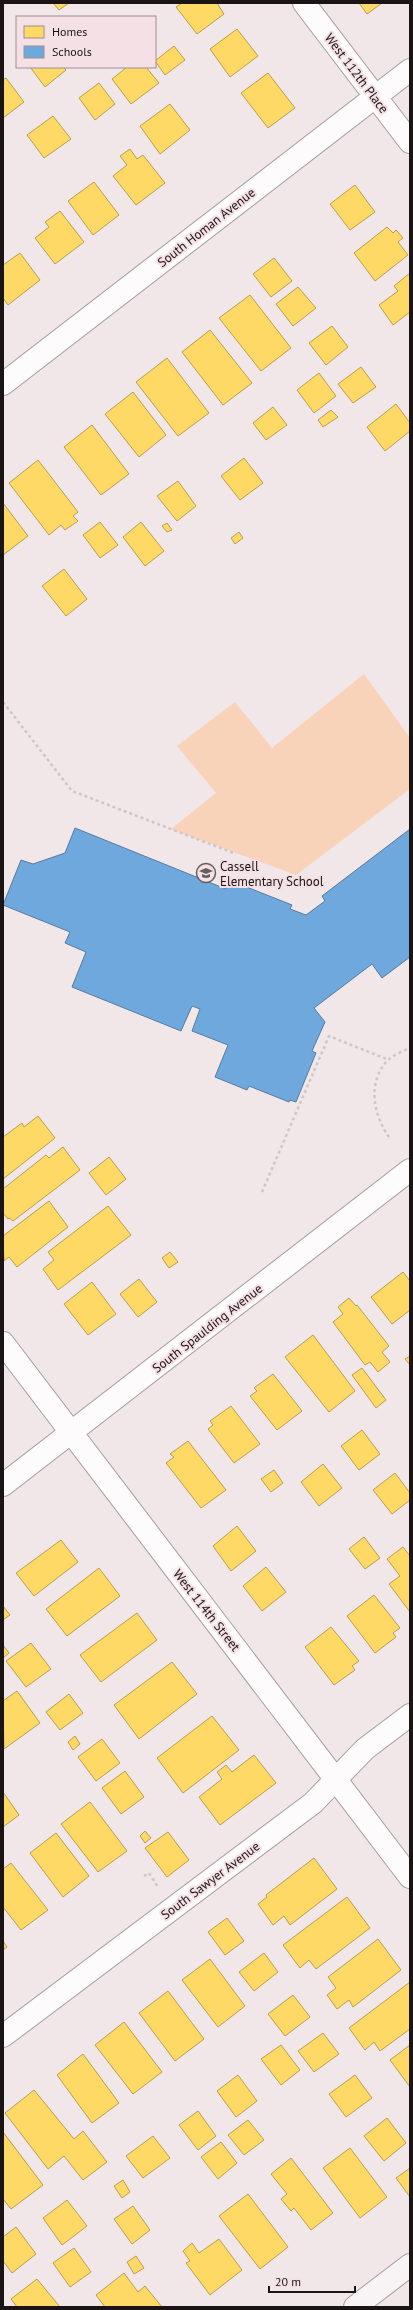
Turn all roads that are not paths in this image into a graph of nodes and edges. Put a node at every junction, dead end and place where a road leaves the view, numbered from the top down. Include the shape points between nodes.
1 (304, 3) edge
2 (410, 70) edge
3 (376, 96) junction
4 (410, 142) edge
5 (3, 384) edge
6 (410, 1170) edge
7 (3, 1343) edge
8 (71, 1433) junction
9 (3, 1485) edge
10 (410, 1716) edge
11 (337, 1779) junction
12 (410, 1877) edge
13 (3, 2036) edge
14 (410, 2265) edge
15 (355, 2307) edge

1 - 3 street, West 112th Place
2 - 3 street, South Homan Avenue
3 - 4 street, West 112th Place
3 - 5 street, South Homan Avenue
6 - 8 street, South Spaulding Avenue
7 - 8 street, West 114th Street
8 - 9 street, South Spaulding Avenue
8 - 11 street, West 114th Street
10 - 11 street, South Sawyer Avenue via 365,1749
11 - 12 street, West 114th Street
11 - 13 street, South Sawyer Avenue via 313,1803
14 - 15 main road

